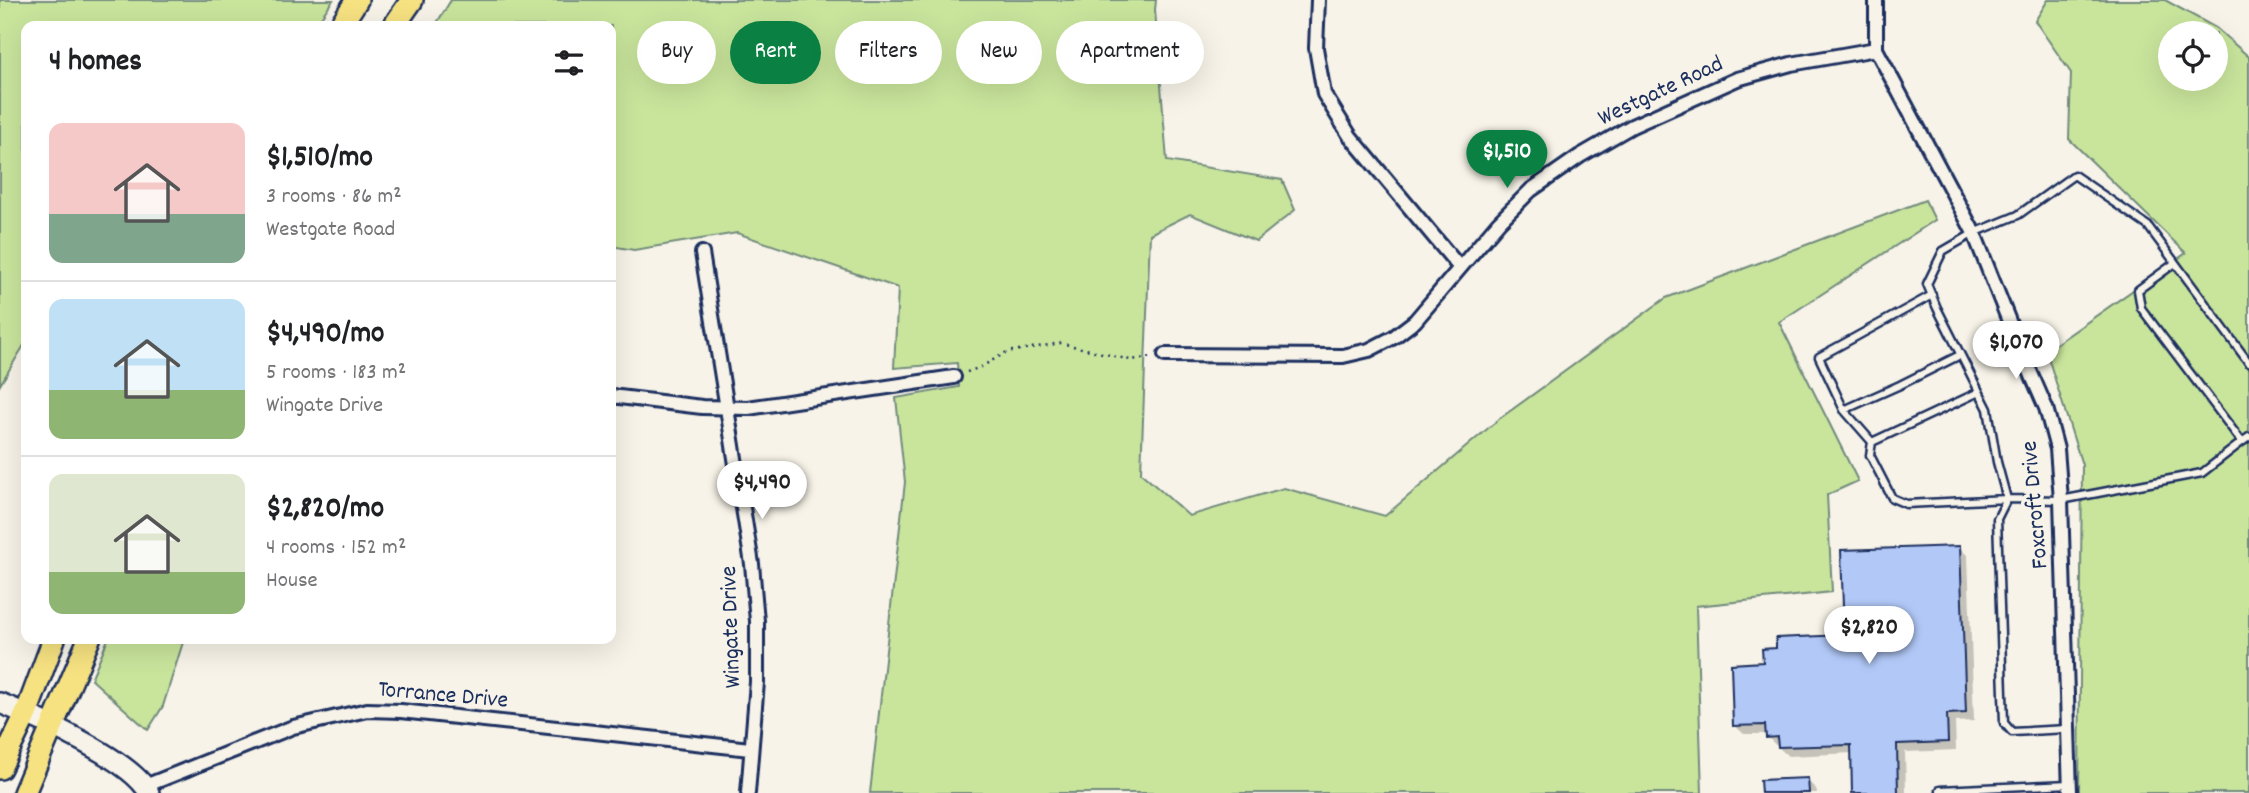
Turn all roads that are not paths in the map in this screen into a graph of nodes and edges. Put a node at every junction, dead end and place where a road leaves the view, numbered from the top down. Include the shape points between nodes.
1 (357, 0) edge
2 (412, 0) edge
3 (1318, 0) edge
4 (1876, 0) edge
5 (343, 21) edge
6 (397, 21) edge
7 (1876, 49) junction
8 (1974, 233) junction
9 (702, 253) dead end
10 (2175, 262) junction
11 (1460, 268) junction
12 (1932, 295) junction
13 (1165, 355) road end
14 (1960, 355) junction
15 (2249, 363) edge
16 (954, 377) road end
17 (1979, 392) junction
18 (616, 397) edge
19 (726, 408) junction
20 (1844, 410) junction
21 (2246, 439) edge
22 (1872, 442) junction
23 (2007, 499) junction
24 (2061, 500) junction
25 (52, 644) edge
26 (87, 644) edge
27 (0, 704) edge
28 (26, 713) junction
29 (53, 728) junction
30 (2068, 729) junction
31 (750, 749) junction
32 (0, 768) edge
33 (2070, 788) edge
34 (147, 789) edge
35 (1990, 791) edge
36 (24, 793) edge
37 (748, 793) edge
38 (1940, 793) edge

1 - 5 main road
2 - 6 main road
3 - 11 street via 1316,48 1324,94 1350,136
4 - 7 street, Foxcroft Drive
7 - 8 street, Foxcroft Drive
7 - 11 street, Westgate Road via 1737,79 1632,126 1531,190
8 - 10 lane via 2018,215 2074,175 2148,226
8 - 12 lane via 1943,251 1927,284
8 - 24 street, Foxcroft Drive via 2046,408 2057,449
9 - 19 street, Wingate Drive
10 - 15 lane
10 - 21 lane via 2138,290 2141,308
11 - 13 street, Westgate Road via 1415,321 1369,350 1343,356
12 - 14 lane
12 - 20 lane via 1819,357
14 - 17 lane
14 - 20 lane
16 - 19 street
17 - 22 lane
17 - 23 lane
18 - 19 street
19 - 31 street, Wingate Drive via 757,621
20 - 22 lane
21 - 24 lane via 2202,473
22 - 23 lane via 1871,455 1882,480 1892,498 1906,504
23 - 24 lane
23 - 30 lane via 1997,519 2004,723 2012,732
24 - 30 street, Foxcroft Drive
25 - 28 main road
26 - 29 main road
27 - 28 street
28 - 29 street
28 - 32 main road
29 - 34 street via 111,758
29 - 36 main road
30 - 33 street, Foxcroft Drive
31 - 34 street, Torrance Drive via 367,710 293,727
31 - 37 street, Wingate Drive
33 - 35 lane
35 - 38 lane via 1940,789

